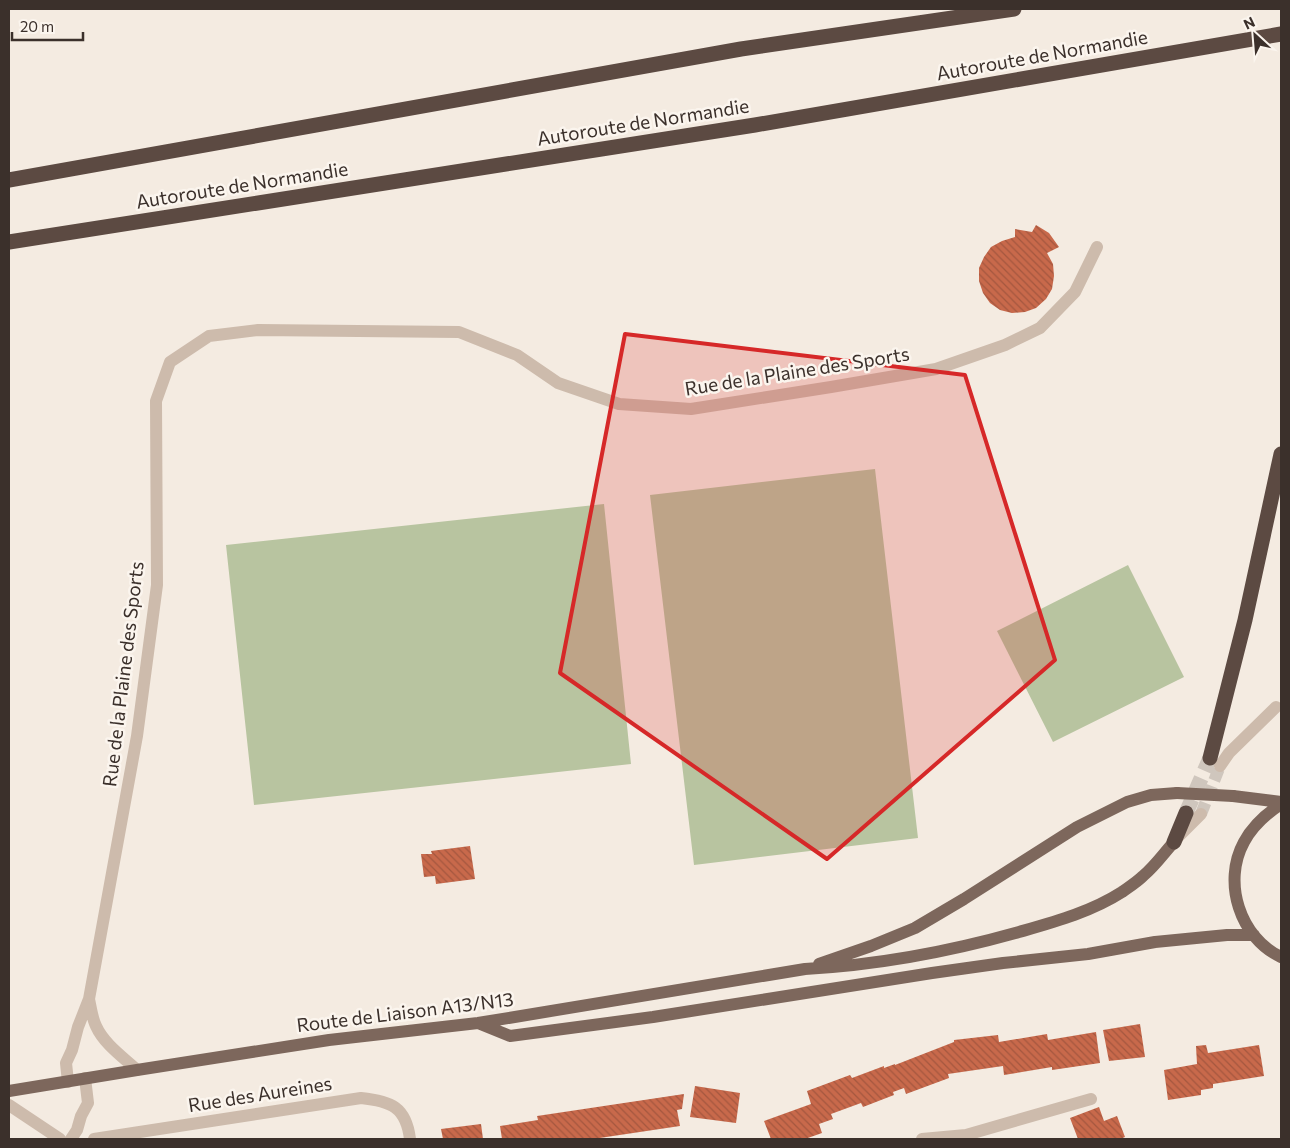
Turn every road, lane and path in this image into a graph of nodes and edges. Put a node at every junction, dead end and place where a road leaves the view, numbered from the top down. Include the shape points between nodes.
1 (1014, 9) edge
2 (1281, 34) edge
3 (9, 180) edge
4 (9, 242) edge
5 (1097, 248) dead end
6 (1281, 454) edge
7 (1276, 707) dead end
8 (1215, 762) joint
9 (1281, 803) edge
10 (1194, 814) tunnel mouth
11 (1174, 842) joint
12 (1254, 935) junction
13 (1281, 957) edge
14 (805, 969) junction
15 (89, 999) junction
16 (478, 1023) junction
17 (137, 1070) junction
18 (85, 1078) junction
19 (68, 1082) junction
20 (9, 1091) edge
21 (1091, 1099) dead end
22 (9, 1105) edge
23 (966, 1137) edge
24 (60, 1139) edge
25 (71, 1139) edge
26 (94, 1139) edge
27 (410, 1139) edge
28 (922, 1139) edge

1 - 3 highway via 741,49
2 - 4 highway, Autoroute de Normandie via 755,125
5 - 15 street, Rue de la Plaine des Sports via 1075,292 1040,328 1005,346 936,369 691,410 619,404 558,383 517,355 459,332 258,330 210,336 170,362 156,401 157,585 137,736
6 - 8 highway
7 - 8 street via 1229,753
9 - 12 main road via 1254,826 1237,861 1237,900 1243,919
9 - 14 main road, bridge via 1176,793 1151,795 1127,802 1077,827 915,928
10 - 11 highway
11 - 14 main road via 1144,875 1123,891 1072,916 997,938 894,961
12 - 13 main road
12 - 16 main road via 1156,942 1088,954 976,966 653,1018 510,1036
14 - 16 main road, Route de Liaison A13/N13
15 - 17 street, Rue de la Plaine des Sports via 101,1034
15 - 19 street via 66,1063
16 - 17 main road, Route de Liaison A13/N13 via 329,1040
17 - 18 main road, Route de Liaison A13/N13
18 - 19 main road, Route de Liaison A13/N13
18 - 25 street via 88,1103
19 - 20 main road, Route de Liaison A13/N13
21 - 23 street
22 - 24 street
23 - 28 street
26 - 27 street, Rue des Aureines via 361,1098 377,1099 400,1110

